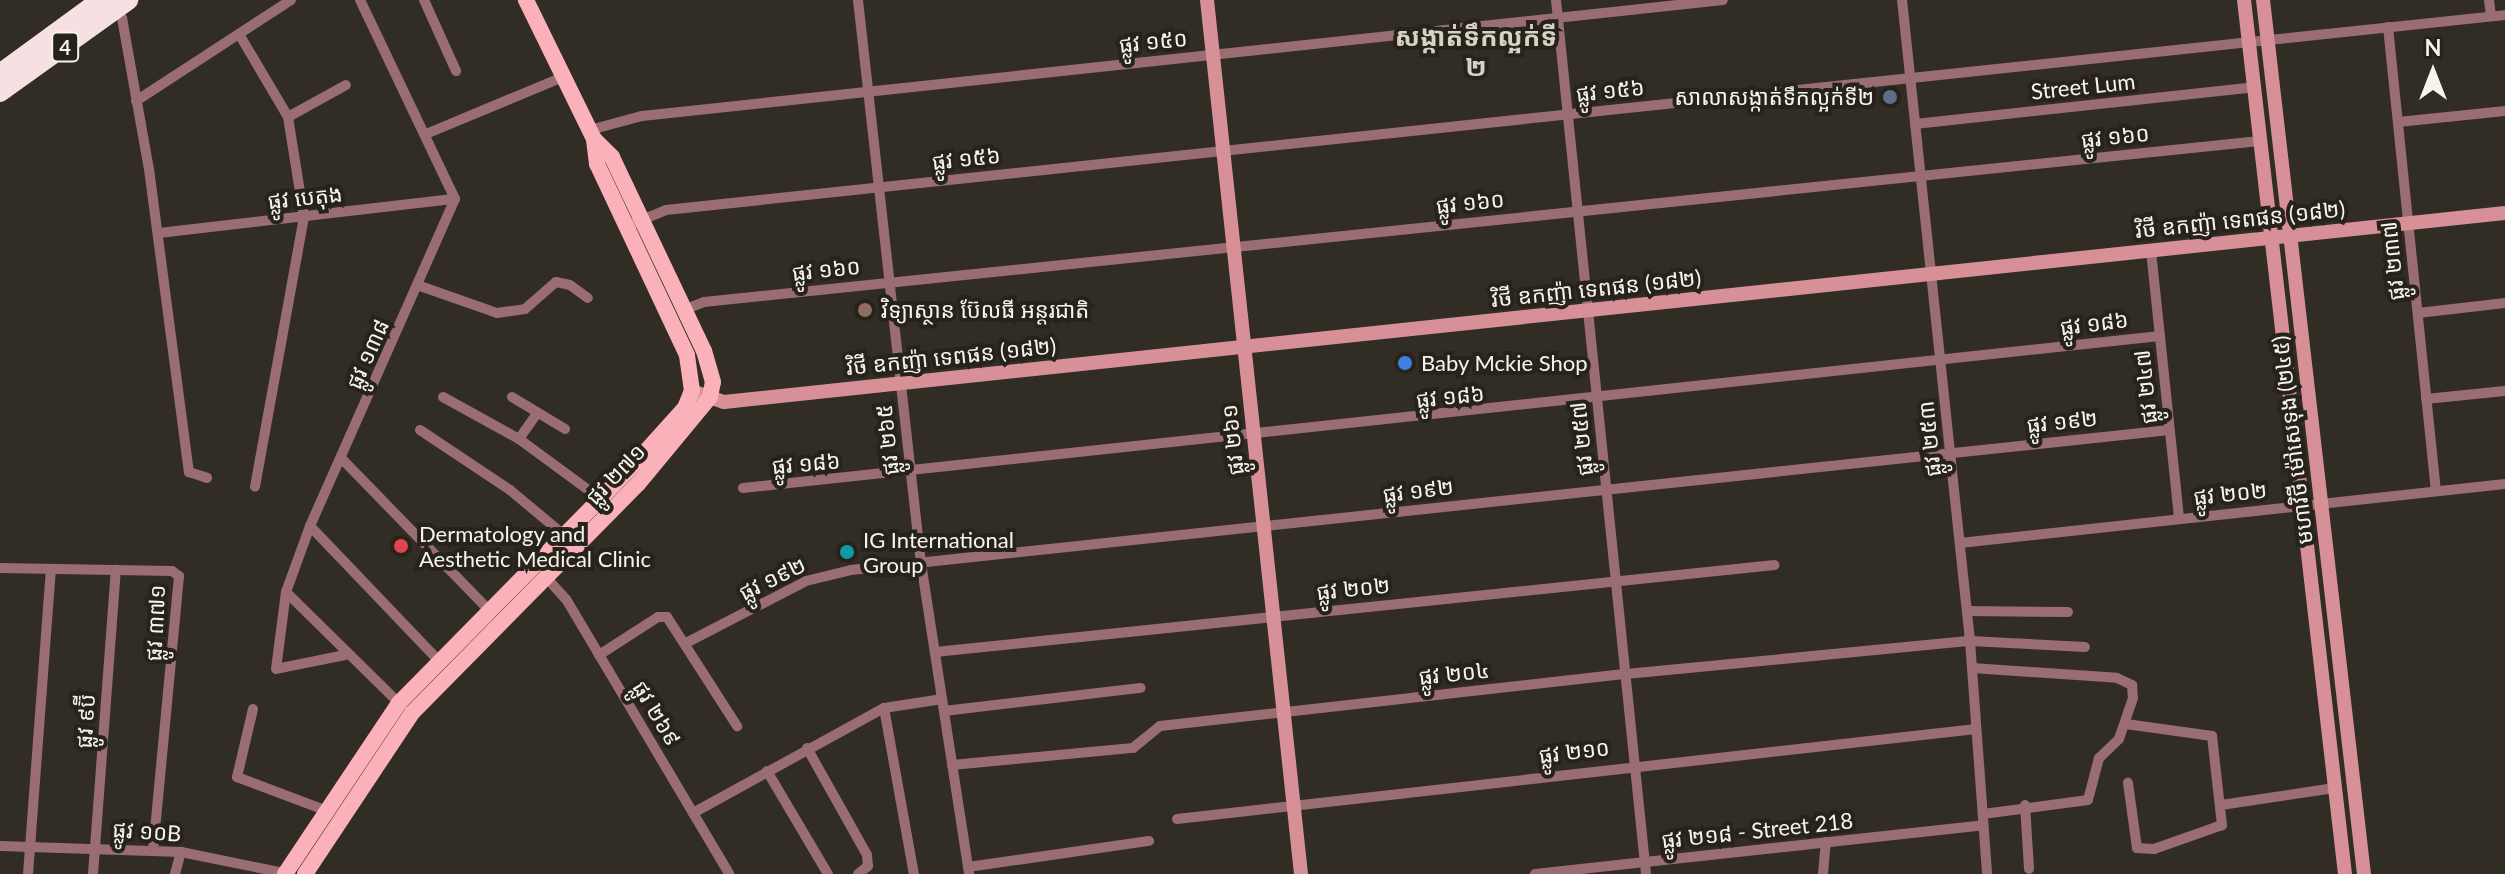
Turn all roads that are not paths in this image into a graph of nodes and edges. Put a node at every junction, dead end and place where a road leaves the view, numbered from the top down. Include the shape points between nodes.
1 (291, 0) edge
2 (375, 0) edge
3 (424, 0) edge
4 (526, 0) edge
5 (858, 0) edge
6 (1207, 0) edge
7 (1556, 0) edge
8 (1723, 0) edge
9 (1902, 0) edge
10 (2244, 0) edge
11 (2263, 0) edge
12 (2489, 0) edge
13 (115, 3) edge
14 (362, 4) edge
15 (2505, 15) edge
16 (2491, 16) junction
17 (1557, 18) junction
18 (2388, 27) junction
19 (239, 34) junction
20 (2268, 40) junction
21 (2249, 42) junction
22 (1213, 54) junction
23 (456, 71) dead end
24 (0, 74) edge
25 (563, 77) junction
26 (1910, 78) junction
27 (346, 85) dead end
28 (2254, 87) junction
29 (868, 91) junction
30 (0, 92) edge
31 (136, 101) junction
32 (2505, 111) edge
33 (1567, 114) junction
34 (288, 117) junction
35 (2398, 122) junction
36 (1915, 124) junction
37 (426, 134) junction
38 (592, 135) junction
39 (2260, 141) junction
40 (1223, 151) junction
41 (1921, 176) junction
42 (879, 187) junction
43 (455, 199) junction
44 (1578, 211) junction
45 (2505, 213) edge
46 (304, 217) junction
47 (643, 219) junction
48 (2408, 223) junction
49 (627, 226) junction
50 (159, 233) junction
51 (2290, 236) junction
52 (2271, 238) junction
53 (1233, 247) junction
54 (2151, 251) junction
55 (1931, 274) junction
56 (890, 283) junction
57 (420, 286) junction
58 (588, 298) dead end
59 (2505, 303) edge
60 (686, 309) junction
61 (1588, 310) junction
62 (2418, 313) junction
63 (2160, 336) junction
64 (1243, 347) junction
65 (1940, 361) junction
66 (901, 383) junction
67 (692, 391) junction
68 (2505, 391) edge
69 (443, 397) dead end
70 (512, 397) dead end
71 (710, 397) junction
72 (2426, 399) junction
73 (1597, 400) junction
74 (537, 413) junction
75 (565, 429) dead end
76 (420, 430) dead end
77 (2170, 430) junction
78 (1253, 437) junction
79 (519, 439) junction
80 (1950, 453) junction
81 (343, 460) junction
82 (911, 473) junction
83 (207, 478) dead end
84 (2505, 484) edge
85 (255, 487) dead end
86 (743, 488) dead end
87 (1606, 488) junction
88 (2436, 491) junction
89 (2322, 503) junction
90 (606, 504) junction
91 (2302, 506) junction
92 (2179, 519) junction
93 (310, 526) junction
94 (1263, 527) junction
95 (564, 535) junction
96 (1960, 543) junction
97 (921, 563) junction
98 (1775, 565) dead end
99 (0, 568) edge
100 (51, 569) junction
101 (116, 570) junction
102 (545, 576) junction
103 (1616, 580) junction
104 (286, 592) junction
105 (487, 608) junction
106 (1967, 611) junction
107 (2068, 612) dead end
108 (1273, 616) junction
109 (1970, 641) junction
110 (686, 643) junction
111 (2085, 647) dead end
112 (935, 652) junction
113 (345, 655) junction
114 (599, 655) junction
115 (437, 659) junction
116 (1972, 668) junction
117 (1626, 674) junction
118 (1141, 688) dead end
119 (942, 699) junction
120 (399, 703) junction
121 (884, 708) junction
122 (253, 709) dead end
123 (944, 711) junction
124 (1284, 713) junction
125 (2126, 724) junction
126 (737, 726) dead end
127 (1976, 729) junction
128 (807, 748) junction
129 (1635, 764) junction
130 (952, 765) junction
131 (767, 771) junction
132 (2128, 783) dead end
133 (2335, 788) junction
134 (1294, 805) junction
135 (2025, 805) junction
136 (2221, 805) junction
137 (325, 810) junction
138 (693, 813) junction
139 (1177, 819) dead end
140 (1983, 820) junction
141 (1149, 841) dead end
142 (1826, 842) junction
143 (0, 846) edge
144 (29, 846) junction
145 (96, 847) junction
146 (153, 850) junction
147 (181, 852) junction
148 (1646, 868) edge
149 (2029, 869) dead end
150 (969, 870) edge
151 (1571, 872) edge
152 (287, 873) edge
153 (28, 874) edge
154 (93, 874) edge
155 (175, 874) edge
156 (305, 874) edge
157 (729, 874) edge
158 (828, 874) edge
159 (858, 874) edge
160 (914, 874) edge
161 (1301, 874) edge
162 (1535, 874) edge
163 (1823, 874) edge
164 (1987, 874) edge
165 (2345, 874) edge
166 (2364, 874) edge

1 - 19 street
2 - 14 street
3 - 23 street
4 - 25 main road
5 - 29 street, ផ្លូវ ២៦៥
6 - 22 street, ផ្លូវ ២៦១
7 - 17 street, ផ្លូវ ២៥៧
8 - 17 street, ផ្លូវ ១៥០
9 - 26 street, ផ្លូវ ២៥៣
10 - 21 street, មហាវិថី ម៉ៅសេទុង (២៤៥)
11 - 20 street, មហាវិថី ម៉ៅសេទុង (២៤៥)
12 - 16 street
13 - 24 highway, 4
13 - 30 highway, 4
13 - 31 street
14 - 37 street
15 - 16 street, ផ្លូវ ១៥៦
16 - 18 street, ផ្លូវ ១៥៦
17 - 22 street, ផ្លូវ ១៥០
17 - 33 street, ផ្លូវ ២៥៧
18 - 20 street, ផ្លូវ ១៥៦
18 - 35 street, ផ្លូវ ២៣៧
19 - 31 street
19 - 34 street
20 - 21 street, ផ្លូវ ១៥៦
20 - 51 street, មហាវិថី ម៉ៅសេទុង (២៤៥)
21 - 26 street, ផ្លូវ ១៥៦
21 - 28 street, មហាវិថី ម៉ៅសេទុង (២៤៥)
22 - 29 street, ផ្លូវ ១៥០
22 - 40 street, ផ្លូវ ២៦១
25 - 37 street
25 - 38 main road
26 - 33 street, ផ្លូវ ១៥៦
26 - 36 street, ផ្លូវ ២៥៣
27 - 34 street
28 - 36 street, Street Lum
28 - 39 street, មហាវិថី ម៉ៅសេទុង (២៤៥)
29 - 38 street, ផ្លូវ ១៥០ via 642,116
29 - 42 street, ផ្លូវ ២៦៥
31 - 50 street
32 - 35 street
33 - 40 street, ផ្លូវ ១៥៦
33 - 44 street, ផ្លូវ ២៥៧
34 - 46 street
35 - 48 street, ផ្លូវ ២៣៧
36 - 41 street, ផ្លូវ ២៥៣
37 - 43 street
38 - 47 main road via 612,157
38 - 49 main road via 597,164
39 - 41 street, ផ្លូវ ១៦០
39 - 52 street, មហាវិថី ម៉ៅសេទុង (២៤៥)
40 - 42 street, ផ្លូវ ១៥៦
40 - 53 street, ផ្លូវ ២៦១
41 - 44 street, ផ្លូវ ១៦០
41 - 55 street, ផ្លូវ ២៥៣
42 - 47 street, ផ្លូវ ១៥៦ via 666,210
42 - 56 street, ផ្លូវ ២៦៥
43 - 46 street, ផ្លូវ បេតុង
43 - 57 street, ផ្លូវ ១៣៨
44 - 53 street, ផ្លូវ ១៦០
44 - 61 street, ផ្លូវ ២៥៧
45 - 48 street, វិថី ឧកញ៉ា ទេពផន (១៨២)
46 - 50 street, ផ្លូវ បេតុង
46 - 85 street
47 - 49 street, ផ្លូវ ១៥៦
47 - 60 main road
48 - 51 street, វិថី ឧកញ៉ា ទេពផន (១៨២)
48 - 62 street, ផ្លូវ ២៣៧
49 - 67 main road via 687,355
50 - 83 street via 189,472
51 - 52 street, វិថី ឧកញ៉ា ទេពផន (១៨២)
51 - 89 street, មហាវិថី ម៉ៅសេទុង (២៤៥)
52 - 54 street, វិថី ឧកញ៉ា ទេពផន (១៨២)
52 - 91 street, មហាវិថី ម៉ៅសេទុង (២៤៥)
53 - 56 street, ផ្លូវ ១៦០
53 - 64 street, ផ្លូវ ២៦១
54 - 55 street, វិថី ឧកញ៉ា ទេពផន (១៨២)
54 - 63 street, ផ្លូវ ២៤៧
55 - 61 street, វិថី ឧកញ៉ា ទេពផន (១៨២)
55 - 65 street, ផ្លូវ ២៥៣
56 - 60 street, ផ្លូវ ១៦០ via 704,302
56 - 66 street, ផ្លូវ ២៦៥
57 - 58 street via 497,313 525,309 556,282
57 - 81 street, ផ្លូវ ១៣៨
59 - 62 street
60 - 71 main road via 711,372
61 - 64 street, វិថី ឧកញ៉ា ទេពផន (១៨២)
61 - 73 street, ផ្លូវ ២៥៧
62 - 72 street, ផ្លូវ ២៣៧
63 - 65 street, ផ្លូវ ១៨៦
63 - 77 street, ផ្លូវ ២៤៧
64 - 66 street, វិថី ឧកញ៉ា ទេពផន (១៨២)
64 - 78 street, ផ្លូវ ២៦១
65 - 73 street, ផ្លូវ ១៨៦
65 - 80 street, ផ្លូវ ២៥៣
66 - 71 street, វិថី ឧកញ៉ា ទេពផន (១៨២) via 724,402
66 - 82 street, ផ្លូវ ២៦៥
67 - 71 street, វិថី ឧកញ៉ា ទេពផន (១៨២)
67 - 90 main road, ផ្លូវ ២៧១
68 - 72 street
69 - 79 street
70 - 74 street
71 - 90 main road, ផ្លូវ ២៧១ via 688,429
72 - 88 street, ផ្លូវ ២៣៧
73 - 78 street, ផ្លូវ ១៨៦
73 - 87 street, ផ្លូវ ២៥៧
74 - 75 street
74 - 79 street
76 - 95 street via 510,490
77 - 80 street, ផ្លូវ ១៩២
77 - 92 street, ផ្លូវ ២៤៧
78 - 82 street, ផ្លូវ ១៨៦
78 - 94 street, ផ្លូវ ២៦១
79 - 90 street
80 - 87 street, ផ្លូវ ១៩២
80 - 96 street, ផ្លូវ ២៥៣
81 - 93 street, ផ្លូវ ១៣៨
81 - 105 street
82 - 86 street, ផ្លូវ ១៨៦
82 - 97 street, ផ្លូវ ២៦៥
84 - 88 street, ផ្លូវ ២០២
87 - 94 street, ផ្លូវ ១៩២
87 - 103 street, ផ្លូវ ២៥៧
88 - 89 street, ផ្លូវ ២០២
89 - 91 street, ផ្លូវ ២០២
89 - 166 street, មហាវិថី ម៉ៅសេទុង (២៤៥)
90 - 95 main road, ផ្លូវ ២៧១
90 - 102 main road, ផ្លូវ ២៧១
91 - 92 street, ផ្លូវ ២០២
91 - 133 street, មហាវិថី ម៉ៅសេទុង (២៤៥)
92 - 96 street, ផ្លូវ ២០២
93 - 104 street, ផ្លូវ ១៣៨
93 - 115 street
94 - 97 street, ផ្លូវ ១៩២
94 - 108 street, ផ្លូវ ២៦១
95 - 105 main road, ផ្លូវ ២៧១
96 - 106 street, ផ្លូវ ២៥៣
97 - 110 street, ផ្លូវ ១៩២ via 815,577
97 - 112 street, ផ្លូវ ២៦៥
98 - 103 street, ផ្លូវ ២០២
99 - 100 street, ផ្លូវ ៣៧១
100 - 101 street, ផ្លូវ ៣៧១
100 - 144 street
101 - 145 street, ផ្លូវ ៩ប៊ី
101 - 146 street, ផ្លូវ ៣៧១ via 172,571 179,576
102 - 114 street, ផ្លូវ ២៦៩ via 566,599
102 - 156 main road, ផ្លូវ ២៧១ via 412,713
103 - 108 street, ផ្លូវ ២០២
103 - 117 street, ផ្លូវ ២៥៧
104 - 113 street
104 - 113 street, ផ្លូវ ១៣៨ via 276,669
105 - 115 main road, ផ្លូវ ២៧១
106 - 107 street
106 - 109 street, ផ្លូវ ២៥៣
108 - 112 street, ផ្លូវ ២០២
108 - 124 street, ផ្លូវ ២៦១
109 - 111 street, ផ្លូវ ២០៤
109 - 116 street, ផ្លូវ ២៥៣
109 - 117 street, ផ្លូវ ២០៤
110 - 114 street via 663,615
110 - 126 street
112 - 119 street, ផ្លូវ ២៦៥
113 - 120 street
114 - 138 street, ផ្លូវ ២៦៩
115 - 120 main road, ផ្លូវ ២៧១
116 - 125 street via 2127,681 2133,698
116 - 127 street, ផ្លូវ ២៥៣
117 - 124 street, ផ្លូវ ២០៤
117 - 129 street, ផ្លូវ ២៥៧
118 - 123 street
119 - 121 street
119 - 123 street, ផ្លូវ ២៦៥
120 - 137 main road, ផ្លូវ ២៧១
121 - 128 street
121 - 160 street
122 - 137 street via 237,777
123 - 130 street, ផ្លូវ ២៦៥
124 - 130 street, ផ្លូវ ២០៤ via 1155,727 1133,748
124 - 134 street, ផ្លូវ ២៦១
125 - 135 street, ផ្លូវ ២១៨ - Street 218 via 2115,745 2099,758 2088,800
125 - 136 street via 2210,734
127 - 129 street, ផ្លូវ ២១០
127 - 140 street, ផ្លូវ ២៥៣
128 - 131 street
128 - 159 street via 867,855 868,866
129 - 134 street, ផ្លូវ ២១០
129 - 148 street, ផ្លូវ ២៥៧
130 - 150 street, ផ្លូវ ២៦៥
131 - 138 street
131 - 158 street
132 - 136 street via 2137,848 2154,849 2218,828
133 - 136 street
133 - 165 street, មហាវិថី ម៉ៅសេទុង (២៤៥)
134 - 139 street, ផ្លូវ ២១០
134 - 161 street, ផ្លូវ ២៦១
135 - 140 street, ផ្លូវ ២១៨ - Street 218
135 - 149 street
137 - 152 main road, ផ្លូវ ២៧១
138 - 157 street, ផ្លូវ ២៦៩
140 - 142 street, ផ្លូវ ២១៨ - Street 218
140 - 164 street, ផ្លូវ ២៥៣
141 - 150 street
142 - 148 street, ផ្លូវ ២១៨ - Street 218
142 - 163 street
143 - 144 street, ផ្លូវ ១០B
144 - 145 street, ផ្លូវ ១០B
144 - 153 street
145 - 146 street, ផ្លូវ ១០B
145 - 154 street, ផ្លូវ ៩ប៊ី
146 - 147 street, ផ្លូវ ១០B
147 - 152 street, ផ្លូវ ១០B
147 - 155 street
148 - 151 street, ផ្លូវ ២១៨ - Street 218
151 - 162 street, ផ្លូវ ២១៨ - Street 218

